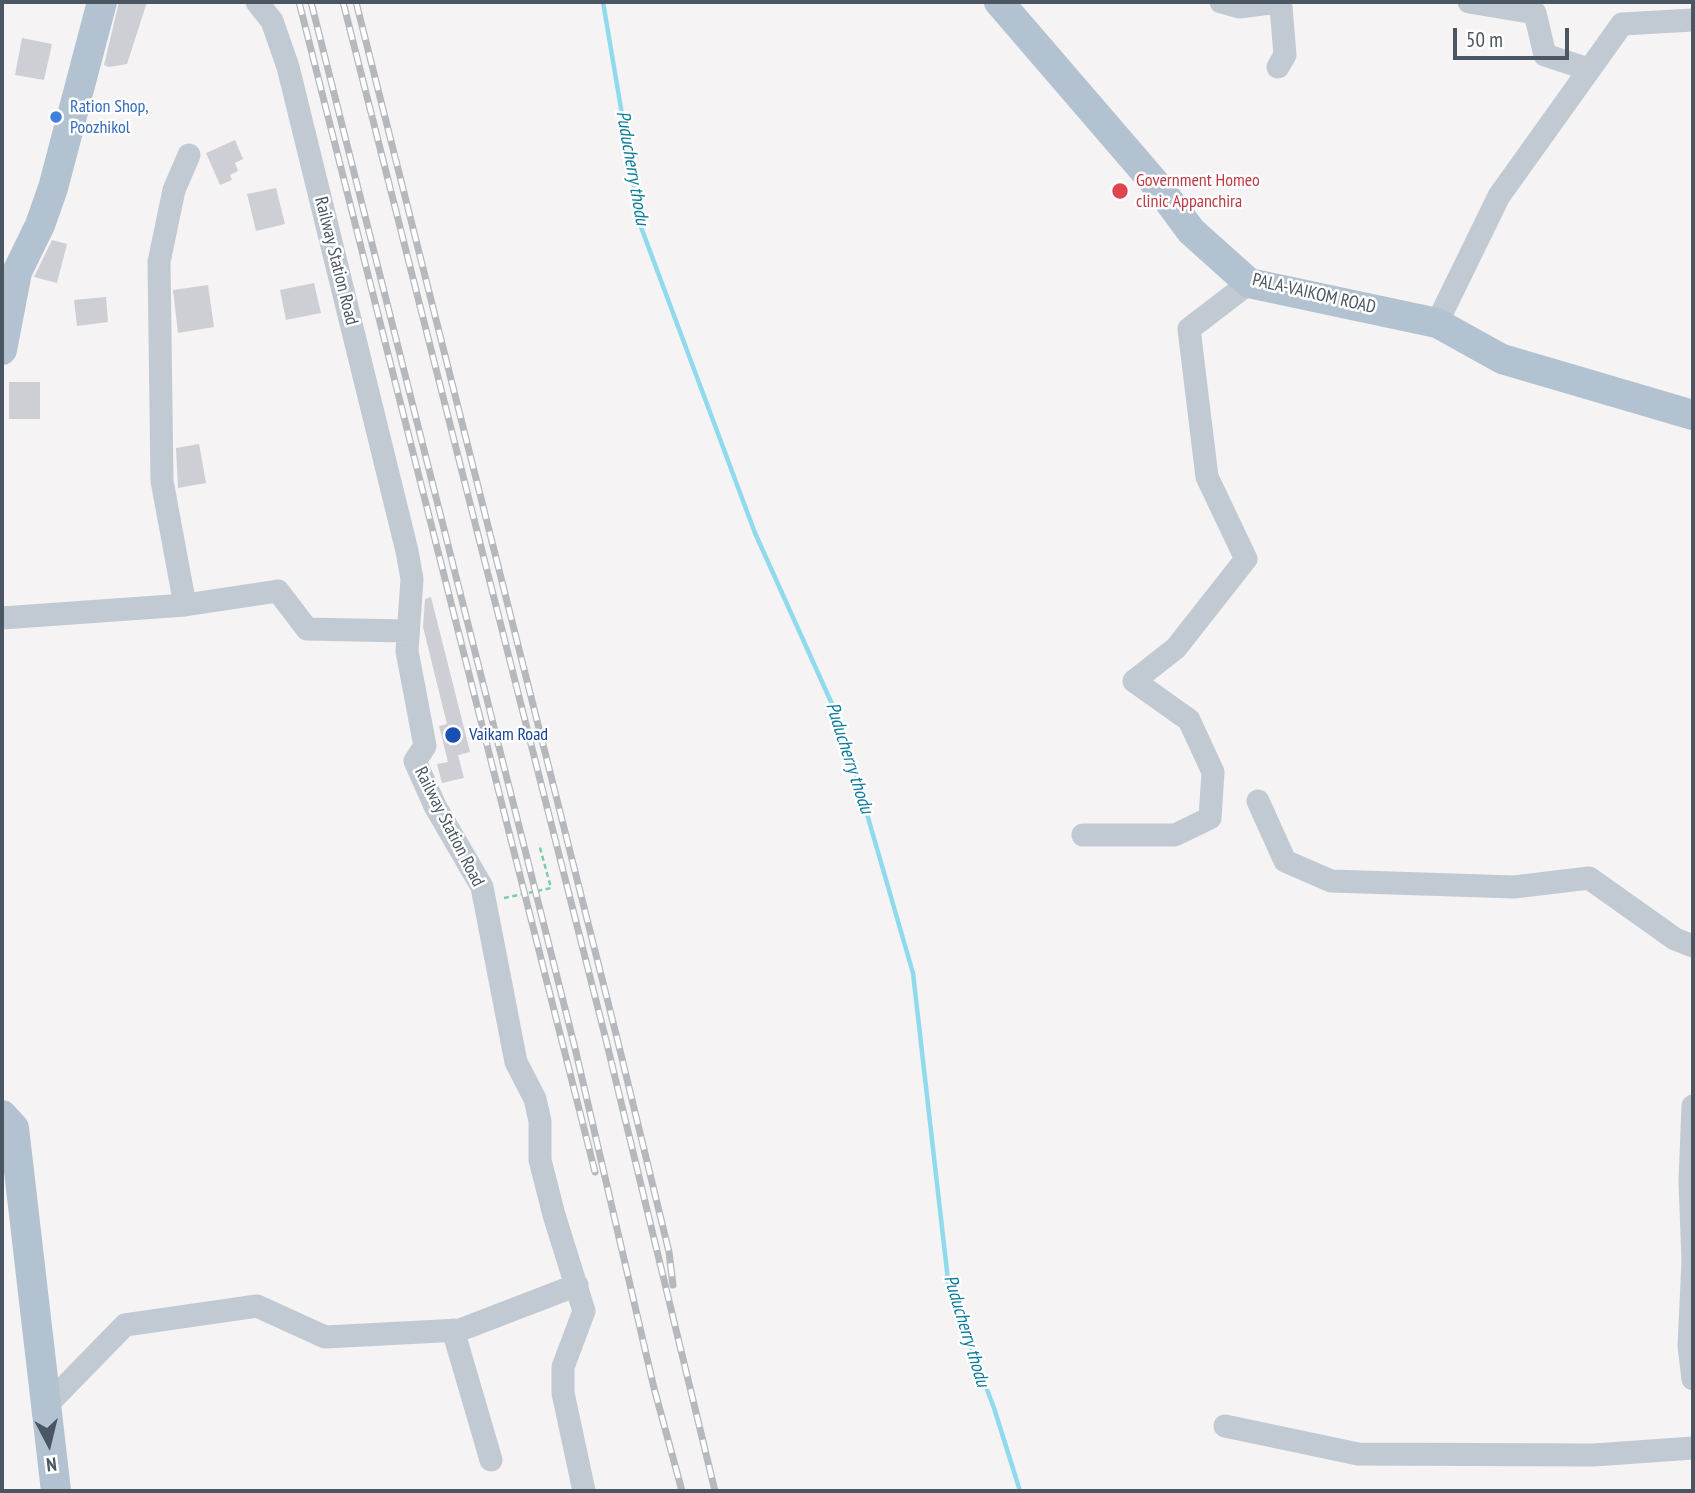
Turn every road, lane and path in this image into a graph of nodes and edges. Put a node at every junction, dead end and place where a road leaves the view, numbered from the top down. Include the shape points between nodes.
1 (102, 2) edge
2 (257, 2) edge
3 (999, 2) edge
4 (1221, 2) edge
5 (1469, 2) edge
6 (1693, 20) edge
7 (1278, 67) dead end
8 (1588, 69) junction
9 (189, 155) dead end
10 (1249, 283) junction
11 (1437, 323) junction
12 (2, 349) edge
13 (1693, 415) edge
14 (185, 605) junction
15 (2, 618) edge
16 (407, 631) junction
17 (1258, 801) dead end
18 (1083, 835) dead end
19 (539, 844) dead end
20 (499, 899) dead end
21 (1693, 946) edge
22 (1693, 1107) edge
23 (2, 1115) edge
24 (577, 1285) junction
25 (453, 1331) junction
26 (1693, 1379) edge
27 (45, 1407) junction
28 (1226, 1426) dead end
29 (1693, 1448) edge
30 (491, 1460) dead end
31 (55, 1491) edge
32 (584, 1491) edge

1 - 12 main road via 52,188 17,272
2 - 16 street, Railway Station Road via 272,21 288,67 407,551 412,579
3 - 10 main road, PALA-VAIKOM ROAD via 1143,168 1191,231
4 - 7 street via 1281,7 1285,55
5 - 8 street via 1535,13 1545,55
6 - 8 street via 1622,24
8 - 11 street via 1499,196
9 - 14 street via 174,190 159,262 162,481
10 - 11 main road, PALA-VAIKOM ROAD
10 - 18 street via 1189,329 1208,477 1246,559 1176,648 1134,681 1189,720 1213,772 1210,818 1175,835
11 - 13 main road, PALA-VAIKOM ROAD via 1503,359
14 - 15 street
14 - 16 street via 278,591 307,629
16 - 24 street, Railway Station Road via 425,747 415,761 482,887 516,1062 535,1099 541,1160
17 - 21 street via 1285,861 1331,881 1514,887 1589,878 1675,939
19 - 20 path via 551,888
22 - 26 street via 1689,1346
23 - 27 main road via 14,1128
24 - 25 street
24 - 32 street, Railway Station Road via 584,1311 563,1367 563,1393
25 - 27 street via 325,1337 257,1306 125,1325
25 - 30 street
27 - 31 main road
28 - 29 street via 1358,1454 1594,1455

